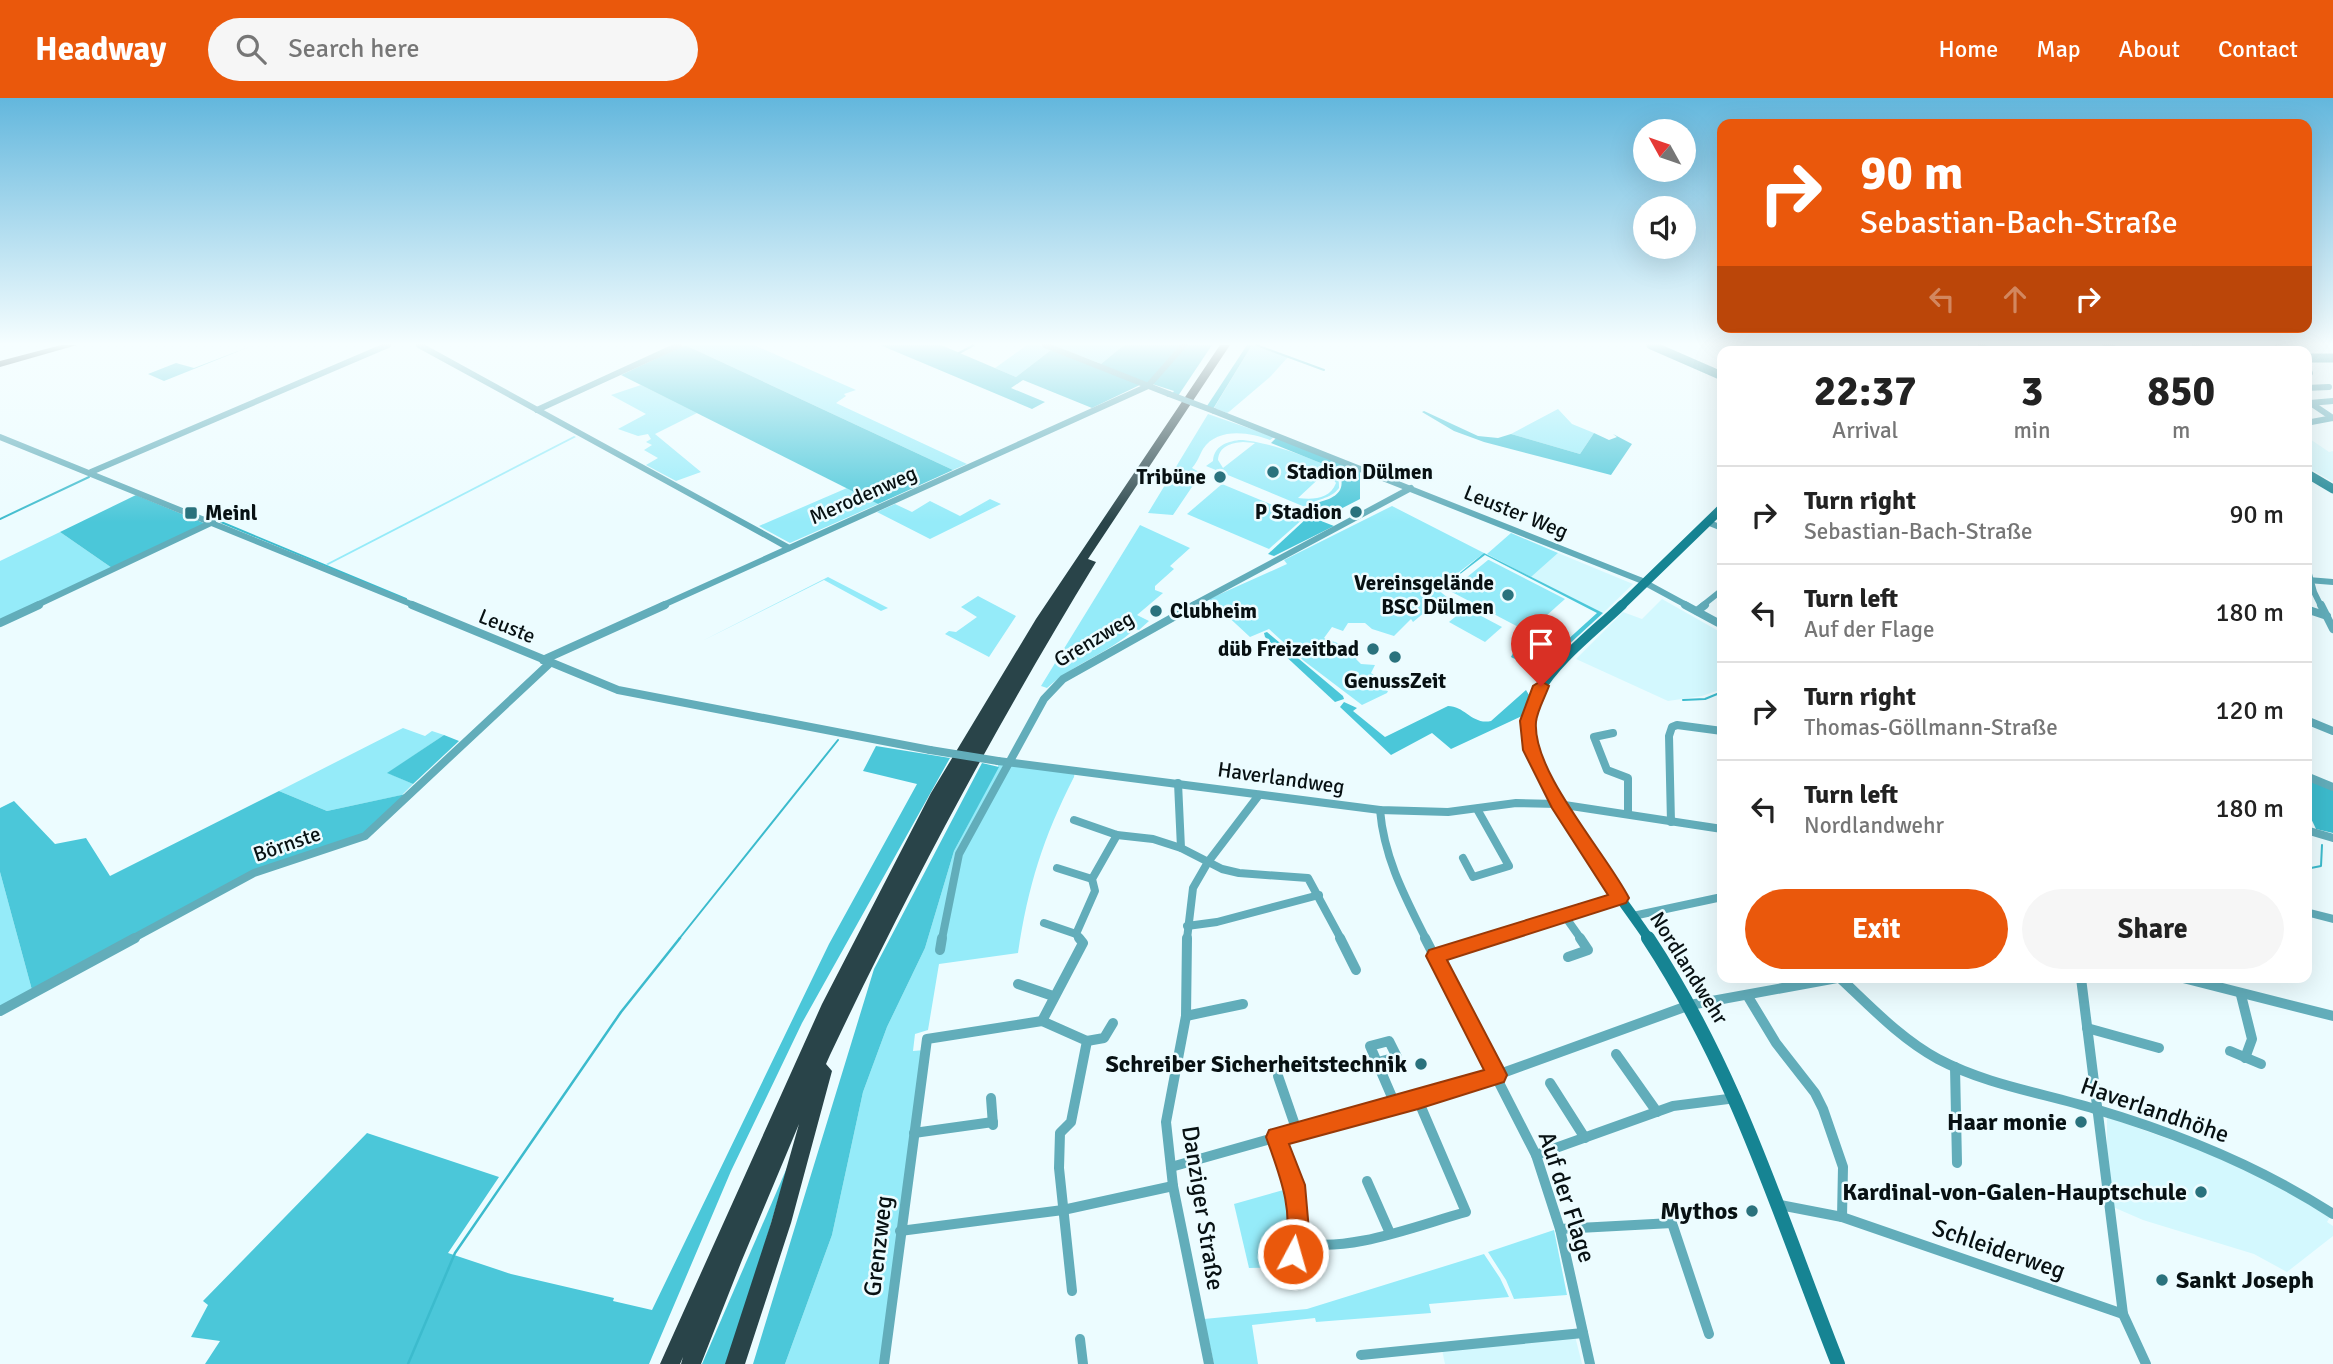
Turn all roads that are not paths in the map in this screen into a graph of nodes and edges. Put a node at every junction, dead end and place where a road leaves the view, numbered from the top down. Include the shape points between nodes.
1 (250, 404) edge
2 (526, 404) edge
3 (550, 404) edge
4 (1108, 404) edge
5 (1185, 404) edge
6 (1195, 404) edge
7 (1196, 404) edge
8 (2312, 405) edge
9 (537, 410) junction
10 (2333, 418) edge
11 (2312, 422) edge
12 (0, 437) edge
13 (91, 472) junction
14 (2312, 477) edge
15 (1411, 488) junction
16 (2333, 488) edge
17 (1717, 513) edge
18 (213, 522) junction
19 (1707, 522) junction
20 (1717, 526) edge
21 (789, 548) junction
22 (2312, 580) edge
23 (1644, 582) junction
24 (2333, 582) edge
25 (2312, 587) edge
26 (1717, 594) edge
27 (1697, 611) junction
28 (2312, 611) edge
29 (2330, 617) edge
30 (0, 622) edge
31 (1717, 622) edge
32 (2333, 629) edge
33 (546, 661) junction
34 (2312, 722) edge
35 (1717, 730) edge
36 (2333, 731) edge
37 (1612, 733) dead end
38 (930, 750) joint
39 (1003, 762) junction
40 (2312, 778) edge
41 (1178, 783) junction
42 (2333, 787) edge
43 (1259, 795) junction
44 (1558, 804) junction
45 (1477, 809) junction
46 (1380, 810) junction
47 (1628, 814) junction
48 (1073, 820) dead end
49 (1671, 822) junction
50 (1717, 828) edge
51 (2312, 832) edge
52 (1117, 835) junction
53 (2333, 838) edge
54 (1181, 848) junction
55 (1463, 858) dead end
56 (1208, 862) junction
57 (1057, 868) dead end
58 (1091, 879) junction
59 (1319, 895) junction
60 (1620, 898) junction
61 (1717, 898) edge
62 (2312, 914) edge
63 (1564, 915) junction
64 (1633, 916) junction
65 (2333, 919) edge
66 (1044, 923) dead end
67 (1187, 926) junction
68 (1076, 934) junction
69 (940, 950) dead end
70 (1435, 956) junction
71 (1568, 957) dead end
72 (1356, 970) dead end
73 (1812, 983) edge
74 (1844, 983) edge
75 (2082, 983) edge
76 (2200, 983) edge
77 (1018, 984) dead end
78 (1747, 995) junction
79 (2241, 995) junction
80 (1053, 996) junction
81 (849, 997) junction
82 (1243, 1004) dead end
83 (1690, 1005) junction
84 (0, 1011) edge
85 (1186, 1016) junction
86 (2333, 1016) edge
87 (1042, 1021) junction
88 (1113, 1023) dead end
89 (2087, 1028) junction
90 (1087, 1041) junction
91 (2159, 1048) dead end
92 (2230, 1051) dead end
93 (1616, 1054) dead end
94 (2245, 1058) junction
95 (1378, 1062) dead end
96 (2261, 1064) dead end
97 (1955, 1067) junction
98 (1497, 1075) junction
99 (1278, 1076) dead end
100 (1550, 1083) dead end
101 (991, 1098) dead end
102 (1736, 1098) junction
103 (1418, 1100) junction
104 (1395, 1104) junction
105 (2097, 1109) junction
106 (1657, 1112) junction
107 (1297, 1131) junction
108 (914, 1133) junction
109 (1276, 1137) junction
110 (1586, 1138) junction
111 (1536, 1154) junction
112 (1957, 1163) dead end
113 (1171, 1167) junction
114 (1367, 1181) dead end
115 (1173, 1186) junction
116 (1780, 1205) junction
117 (1063, 1210) junction
118 (2333, 1214) edge
119 (1842, 1217) junction
120 (1560, 1229) junction
121 (900, 1231) junction
122 (1389, 1231) junction
123 (1299, 1242) junction
124 (1298, 1286) dead end
125 (1072, 1291) dead end
126 (2123, 1314) junction
127 (1583, 1333) junction
128 (1709, 1334) dead end
129 (1080, 1339) dead end
130 (1361, 1355) dead end
131 (670, 1364) edge
132 (691, 1364) edge
133 (735, 1364) edge
134 (884, 1364) edge
135 (1083, 1364) edge
136 (1209, 1364) edge
137 (1590, 1364) edge
138 (1838, 1364) edge
139 (2146, 1364) edge

1 - 13 street
2 - 9 street
3 - 9 street
4 - 21 street, Merodenweg
5 - 131 highway via 1042,618 916,833 818,1027
6 - 81 highway via 1017,679 931,830
7 - 15 street, Leuster Weg, bridge
8 - 10 street
9 - 21 street
10 - 11 street
12 - 13 street, Leuste
13 - 18 street, Leuste
14 - 16 street
15 - 23 street, Leuster Weg
15 - 39 street, Grenzweg via 1204,597 1063,679 1044,699
17 - 19 street, Nordlandwehr
18 - 30 street
18 - 33 street, Leuste
19 - 20 street
19 - 23 street, Nordlandwehr
21 - 33 street, Merodenweg
22 - 24 street
23 - 27 street, Leuster Weg
23 - 44 street, Nordlandwehr via 1554,670 1530,712 1531,750
25 - 29 street
26 - 27 street
27 - 31 street, Leuster Weg
28 - 29 street
29 - 32 street
33 - 38 street, Leuste via 636,695
33 - 84 street, Börnste via 365,836 254,873
34 - 36 street
35 - 49 street via 1672,727
37 - 47 street via 1594,737 1607,770 1628,778
38 - 39 street, Haverlandweg, bridge
39 - 41 street, Haverlandweg
39 - 69 street, Grenzweg via 959,854
40 - 42 street
41 - 43 street, Haverlandweg
41 - 54 street
43 - 46 street, Haverlandweg
43 - 56 street, Danziger Straße
44 - 45 street, Haverlandweg via 1516,803
44 - 47 street, Haverlandweg
44 - 60 street, Nordlandwehr
45 - 46 street, Haverlandweg
45 - 55 street via 1509,866 1473,877
46 - 70 street, Auf der Flage via 1389,862
47 - 49 street, Haverlandweg
48 - 52 street
49 - 50 street, Haverlandweg
51 - 53 street
52 - 54 street
52 - 58 street
54 - 56 street
56 - 59 street via 1239,873 1308,878
56 - 67 street, Danziger Straße via 1193,888
57 - 58 street
58 - 68 street via 1095,891
59 - 67 street
59 - 72 street
60 - 63 street
60 - 64 street, Nordlandwehr
61 - 64 street
62 - 65 street
63 - 70 street
63 - 71 street via 1588,950
64 - 83 street, Nordlandwehr
66 - 68 street
67 - 85 street, Danziger Straße
68 - 80 street via 1083,943
70 - 98 street, Auf der Flage
73 - 78 street
74 - 97 street, Haverlandhöhe via 1901,1035
75 - 89 street
76 - 79 street
77 - 80 street
78 - 83 street
78 - 119 street via 1776,1043 1815,1093 1825,1115 1843,1167
79 - 86 street
79 - 94 street via 2252,1039
80 - 87 street
81 - 132 highway via 760,1193
81 - 133 highway
82 - 85 street
83 - 98 street
83 - 102 street, Nordlandwehr
85 - 113 street, Danziger Straße via 1166,1122
87 - 90 street
87 - 108 street, Grenzweg via 927,1038
88 - 90 street via 1104,1038
89 - 91 street
89 - 105 street
90 - 117 street via 1071,1122 1060,1133
92 - 94 street
93 - 106 street
94 - 96 street
95 - 104 street
97 - 105 street, Haverlandhöhe
97 - 112 street
98 - 103 street
98 - 111 street, Auf der Flage
99 - 107 street
100 - 110 street
101 - 108 street via 993,1124
102 - 106 street
102 - 116 street, Nordlandwehr
103 - 104 street
103 - 122 street via 1466,1212
104 - 107 street
105 - 118 street, Haverlandhöhe via 2236,1161
105 - 126 street
106 - 110 street
107 - 109 street
108 - 121 street, Grenzweg
109 - 113 street
109 - 123 street via 1294,1185
110 - 111 street
111 - 120 street, Auf der Flage
113 - 115 street, Danziger Straße
114 - 122 street
115 - 117 street
115 - 136 street, Danziger Straße
116 - 119 street, Schleiderweg
116 - 138 street, Nordlandwehr
117 - 121 street
117 - 125 street
119 - 126 street, Schleiderweg
120 - 127 street, Auf der Flage
120 - 128 street via 1672,1223
121 - 134 street, Grenzweg
122 - 123 street via 1358,1241 1317,1246
123 - 124 street via 1293,1254
126 - 139 street
127 - 130 street
127 - 137 street, Auf der Flage
129 - 135 street

